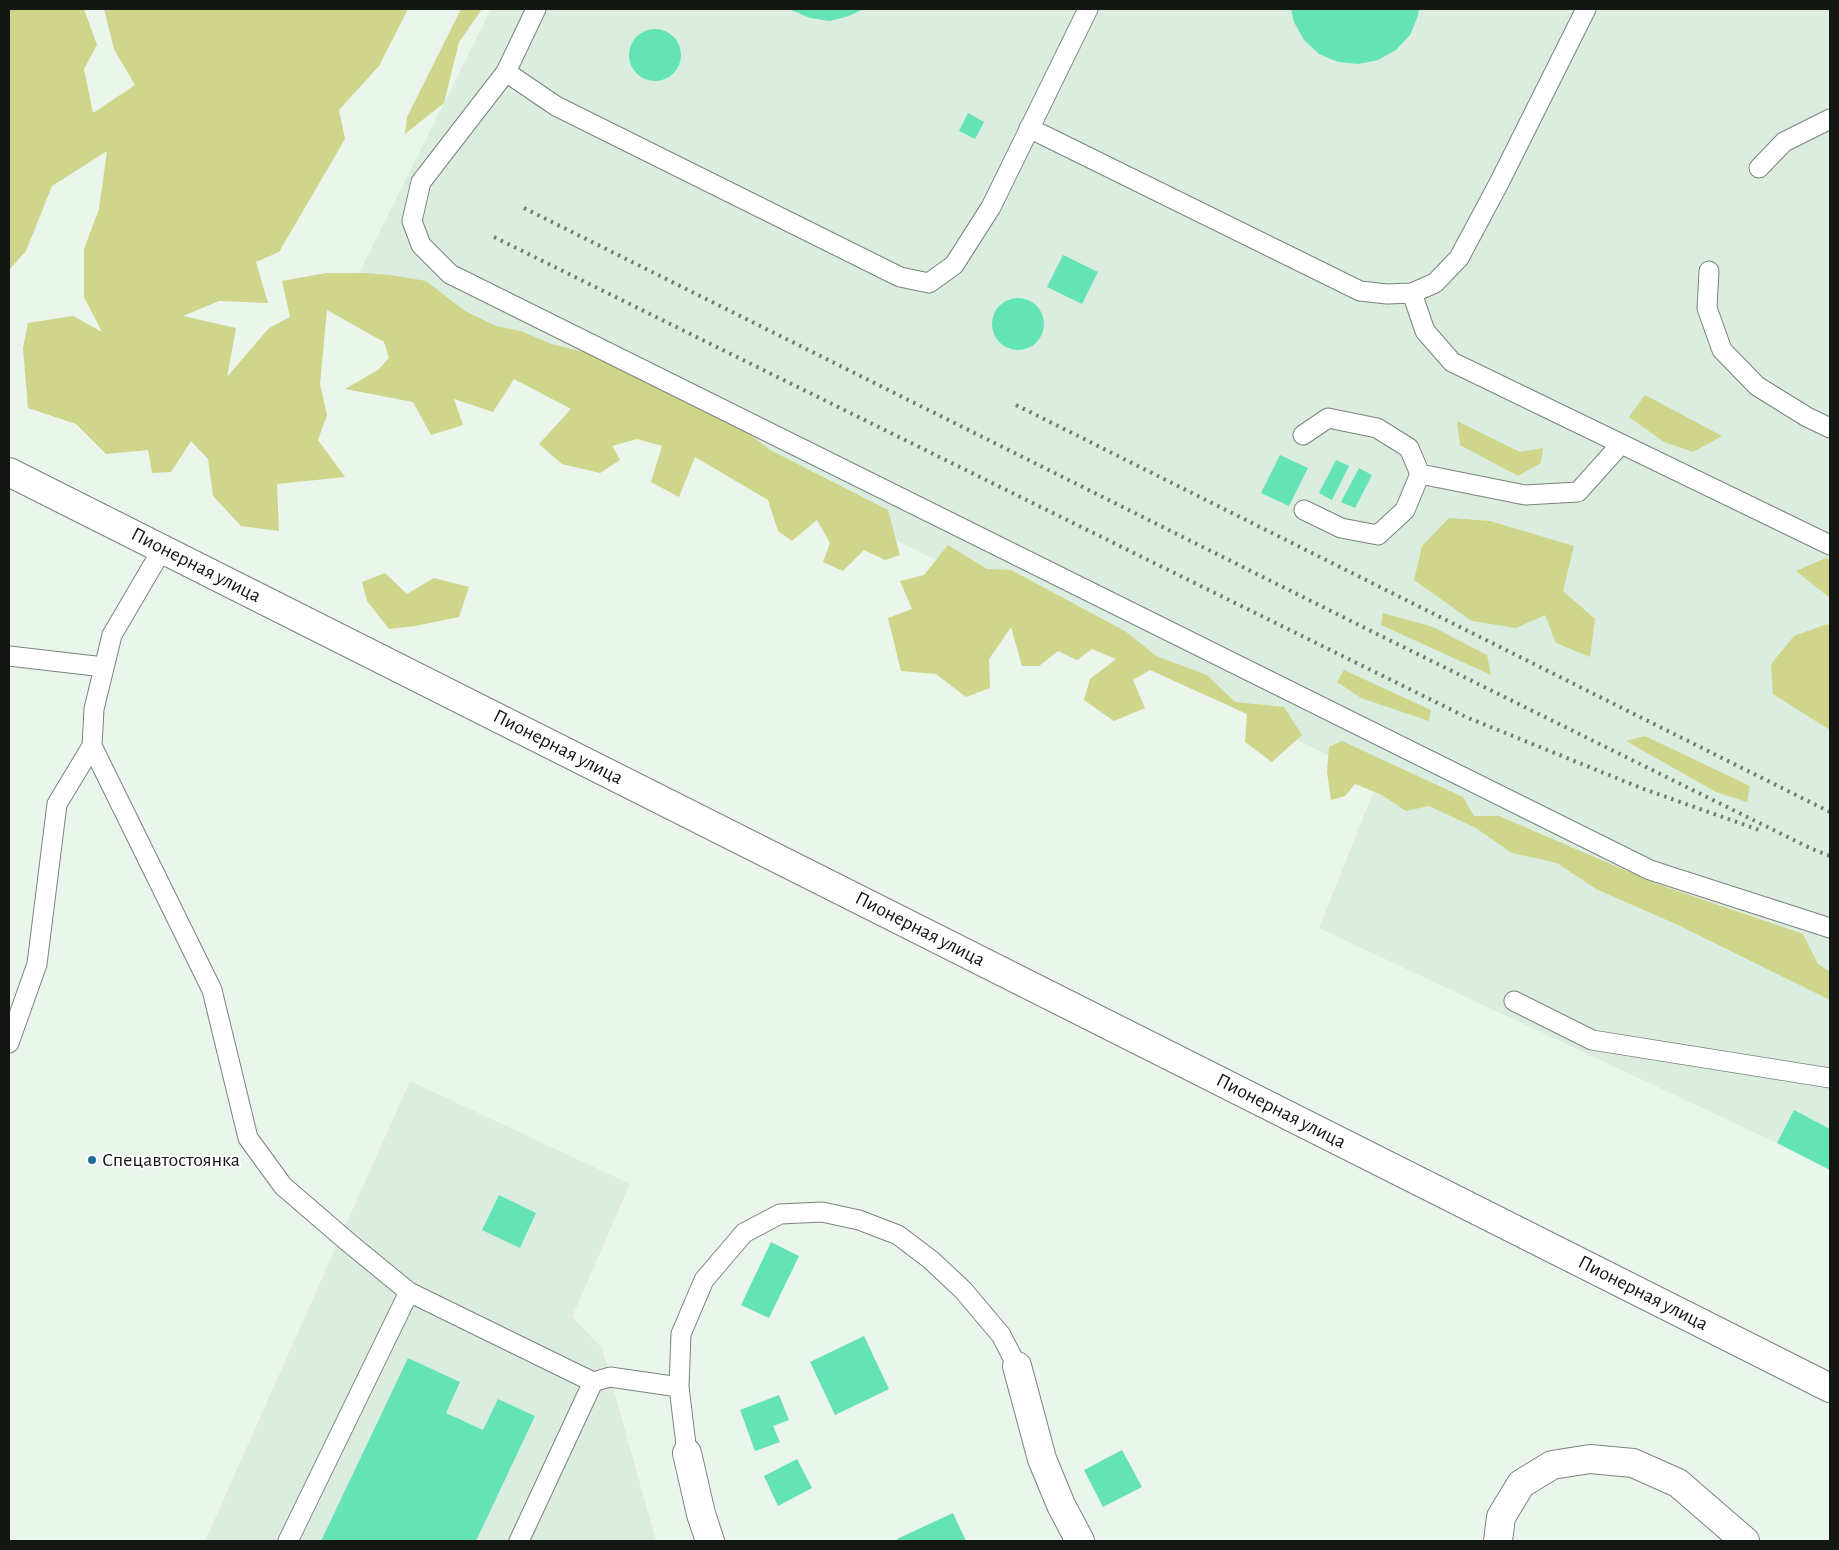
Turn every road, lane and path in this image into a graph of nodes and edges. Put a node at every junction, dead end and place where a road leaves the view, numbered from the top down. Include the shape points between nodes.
1 (536, 9) edge
2 (1088, 9) edge
3 (1586, 9) edge
4 (506, 72) junction
5 (1830, 119) edge
6 (1028, 128) junction
7 (1759, 168) dead end
8 (1709, 271) dead end
9 (1412, 292) junction
10 (1830, 428) edge
11 (1303, 435) dead end
12 (1621, 444) junction
13 (9, 472) edge
14 (1420, 474) junction
15 (1304, 510) dead end
16 (1830, 545) edge
17 (163, 548) junction
18 (9, 656) edge
19 (104, 667) junction
20 (92, 746) junction
21 (1830, 928) edge
22 (1514, 1001) dead end
23 (9, 1043) edge
24 (1830, 1078) edge
25 (409, 1292) junction
26 (1017, 1366) joint
27 (593, 1382) junction
28 (679, 1387) junction
29 (1830, 1388) edge
30 (688, 1453) joint
31 (701, 1514) junction
32 (288, 1541) edge
33 (519, 1541) edge
34 (688, 1541) edge
35 (710, 1541) edge
36 (1080, 1541) edge
37 (1498, 1541) edge
38 (1745, 1541) edge

1 - 4 lane
2 - 6 lane
3 - 9 lane via 1499,184 1458,258 1435,282
4 - 6 lane via 565,110 900,277 929,283 954,265 992,207
4 - 21 lane via 421,182 412,222 422,244 450,274 1650,870
5 - 7 lane via 1784,142
6 - 9 lane via 1360,291
8 - 10 lane via 1707,308 1722,350 1757,386
9 - 12 lane via 1425,331 1452,362
11 - 14 lane via 1328,418 1378,428 1409,448
12 - 14 lane via 1578,492 1525,495
12 - 16 lane
13 - 17 street, Пионерная улица
14 - 15 lane via 1405,510 1378,535 1341,528
17 - 19 lane via 112,635
17 - 29 street, Пионерная улица
18 - 19 lane
19 - 20 lane via 94,709
20 - 23 lane via 57,804 37,964
20 - 25 lane via 212,990 248,1138 283,1186
22 - 24 lane via 1592,1040
25 - 27 lane
25 - 32 lane
26 - 28 lane via 1001,1335 963,1290 898,1235 859,1220 822,1212 780,1214 744,1234 704,1280 682,1334
26 - 36 street via 1042,1459
27 - 28 lane via 610,1377
27 - 33 lane
28 - 30 lane
30 - 31 street
31 - 34 street
31 - 35 street
37 - 38 street via 1501,1517 1521,1484 1552,1465 1590,1459 1633,1463 1678,1483

